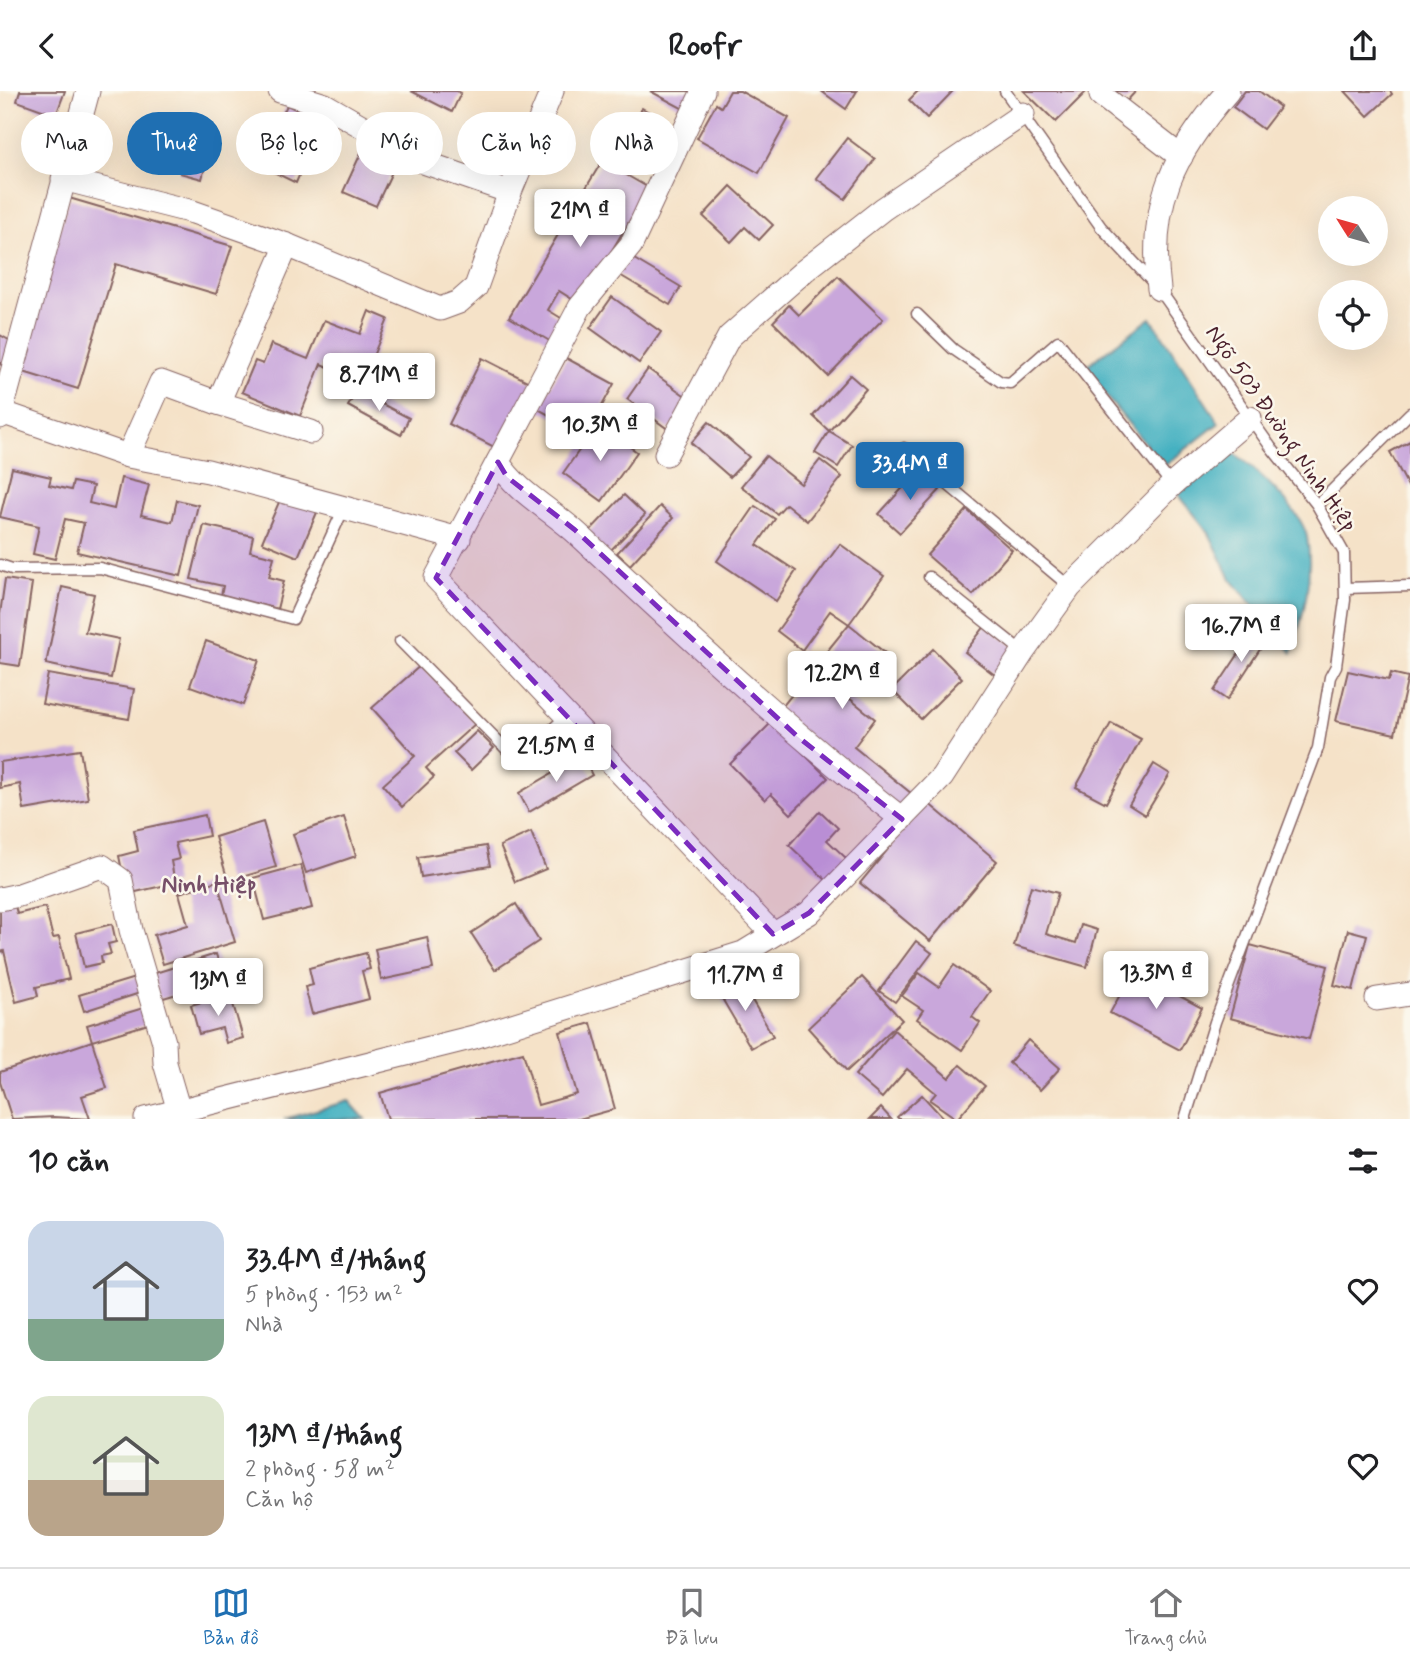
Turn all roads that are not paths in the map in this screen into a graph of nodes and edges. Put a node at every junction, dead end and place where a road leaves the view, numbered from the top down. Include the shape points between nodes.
1 (88, 91) edge
2 (280, 91) edge
3 (552, 91) edge
4 (703, 91) edge
5 (1006, 91) edge
6 (1228, 91) edge
7 (1101, 95) dead end
8 (1023, 114) junction
9 (1181, 157) junction
10 (63, 180) junction
11 (510, 192) junction
12 (287, 245) junction
13 (1159, 289) junction
14 (917, 314) dead end
15 (218, 403) junction
16 (1410, 413) edge
17 (0, 414) edge
18 (1250, 418) junction
19 (311, 432) dead end
20 (904, 448) dead end
21 (666, 454) dead end
22 (128, 456) junction
23 (498, 462) junction
24 (1172, 485) junction
25 (1317, 505) junction
26 (344, 508) junction
27 (458, 539) junction
28 (0, 565) edge
29 (929, 577) dead end
30 (1410, 586) edge
31 (1070, 587) junction
32 (1345, 588) junction
33 (400, 641) dead end
34 (1023, 652) junction
35 (567, 716) junction
36 (902, 819) junction
37 (0, 898) edge
38 (773, 935) junction
39 (1410, 994) edge
40 (1377, 999) dead end
41 (179, 1111) junction
42 (146, 1119) edge
43 (1185, 1119) edge

1 - 10 street
2 - 11 street via 325,105 426,163
3 - 11 street
4 - 23 street via 631,246 580,307
5 - 8 lane, Ngõ 503 Đường Ninh Hiệp
6 - 9 street
7 - 9 street
8 - 13 lane, Ngõ 503 Đường Ninh Hiệp via 1101,227
8 - 21 street via 883,208 729,337
9 - 13 street via 1159,213 1154,251
10 - 12 street via 193,212
10 - 17 street
11 - 12 street via 476,287 459,302 440,309
12 - 15 street
13 - 18 lane, Ngõ 503 Đường Ninh Hiệp
14 - 24 lane via 953,349 1001,382 1010,383 1058,341
15 - 19 street
15 - 22 street via 161,382
16 - 25 lane
17 - 22 street
18 - 24 street
18 - 25 lane, Ngõ 503 Đường Ninh Hiệp
20 - 31 lane
22 - 26 street via 208,471
23 - 27 street
23 - 36 street via 507,477 575,530 798,737
24 - 31 street
25 - 32 lane, Ngõ 503 Đường Ninh Hiệp via 1344,553
26 - 27 street
26 - 28 lane via 293,619 100,568 12,569
27 - 35 street via 436,578
29 - 34 lane
30 - 32 lane
31 - 34 street
32 - 43 lane, Ngõ 503 Đường Ninh Hiệp via 1336,666 1330,677 1318,748 1215,1022
33 - 35 lane via 512,754
34 - 36 street via 942,777
35 - 38 street
36 - 38 street via 809,913
37 - 41 street via 102,866 121,880
38 - 41 street via 743,953 474,1037
39 - 40 street
41 - 42 street

